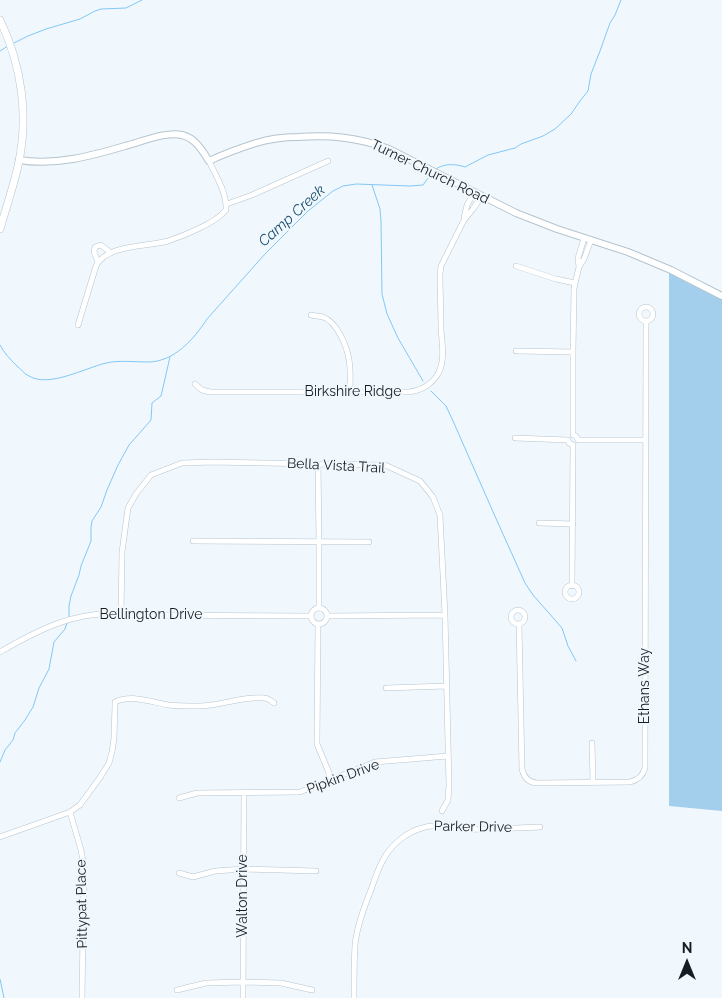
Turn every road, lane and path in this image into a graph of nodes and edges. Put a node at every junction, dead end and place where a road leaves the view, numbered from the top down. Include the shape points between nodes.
1 (0, 21) edge
2 (19, 160) junction
3 (209, 161) junction
4 (328, 161) dead end
5 (474, 193) junction
6 (481, 197) junction
7 (226, 204) junction
8 (464, 220) junction
9 (0, 229) edge
10 (587, 239) junction
11 (111, 253) junction
12 (98, 262) junction
13 (516, 266) dead end
14 (575, 283) junction
15 (722, 296) edge
16 (311, 315) dead end
17 (646, 321) dead end
18 (78, 325) dead end
19 (516, 351) dead end
20 (573, 352) junction
21 (195, 384) dead end
22 (350, 392) junction
23 (573, 435) junction
24 (516, 438) dead end
25 (568, 440) junction
26 (578, 440) junction
27 (646, 440) junction
28 (573, 445) junction
29 (318, 464) junction
30 (540, 524) dead end
31 (572, 524) junction
32 (193, 541) dead end
33 (319, 541) junction
34 (369, 542) dead end
35 (572, 586) dead end
36 (318, 608) junction
37 (121, 615) junction
38 (445, 615) junction
39 (310, 616) junction
40 (327, 616) junction
41 (318, 624) junction
42 (519, 624) dead end
43 (0, 652) edge
44 (446, 686) junction
45 (386, 688) dead end
46 (274, 703) dead end
47 (592, 743) dead end
48 (448, 756) junction
49 (332, 780) junction
50 (593, 782) junction
51 (244, 793) junction
52 (178, 798) dead end
53 (442, 811) dead end
54 (70, 812) junction
55 (540, 827) dead end
56 (0, 837) edge
57 (244, 869) junction
58 (316, 871) dead end
59 (179, 874) dead end
60 (243, 982) junction
61 (176, 990) dead end
62 (312, 990) dead end
63 (82, 998) edge
64 (243, 998) edge
65 (354, 998) edge

1 - 2 main road via 19,76 23,107
2 - 3 street via 46,162 72,159 175,134 191,138
2 - 9 main road
3 - 5 street, Turner Church Road via 276,138 349,138 389,150
3 - 7 street
4 - 7 street
5 - 6 street, Turner Church Road
5 - 8 street, Birkshire Ridge
6 - 8 street, Birkshire Ridge
6 - 10 street, Turner Church Road via 537,222
7 - 11 street via 226,210 216,220 184,235
8 - 22 street, Birkshire Ridge via 440,268 442,359 437,375 425,387 413,392
10 - 14 street via 578,258
10 - 15 street, Turner Church Road via 671,270
11 - 12 street
11 - 12 street via 102,245 95,247
12 - 18 street
13 - 14 street
14 - 20 street
16 - 22 street via 326,318 339,333 349,359
17 - 27 street, Ethans Way
19 - 20 street
20 - 23 street
21 - 22 street, Birkshire Ridge via 206,392
23 - 25 street
23 - 26 street
24 - 25 street
25 - 28 street
26 - 27 street
26 - 28 street
27 - 50 street, Ethans Way via 645,770 632,782
28 - 31 street
29 - 33 street
29 - 37 street, Bella Vista Trail via 182,463 151,475 128,508 122,552
29 - 38 street, Bella Vista Trail via 385,465 420,481 433,497 440,516
30 - 31 street
31 - 35 street
32 - 33 street
33 - 34 street
33 - 36 street
36 - 39 street
36 - 40 street
37 - 39 street, Bellington Drive
37 - 43 street, Bellington Drive via 68,619
38 - 40 street
38 - 44 street, Bella Vista Trail
39 - 41 street
40 - 41 street
41 - 49 street via 317,744
42 - 50 street, Ethans Way via 524,776 534,783
44 - 45 street
44 - 48 street, Bella Vista Trail
46 - 54 street via 266,698 209,706 180,706 126,698 115,702 114,738 109,763 80,805
47 - 50 street
48 - 49 street, Pipkin Drive via 375,762
48 - 53 street, Bella Vista Trail via 448,800
49 - 51 street, Pipkin Drive via 300,792
51 - 52 street, Pipkin Drive via 197,793
51 - 57 street, Walton Drive
54 - 56 street
54 - 63 street, Pittypat Place via 84,868
55 - 65 street, Parker Drive via 467,829 427,826 408,833 398,841 379,868 358,928
57 - 58 street
57 - 59 street via 215,871 193,877
57 - 60 street, Walton Drive
60 - 61 street via 206,983
60 - 62 street via 281,983
60 - 64 street, Walton Drive

